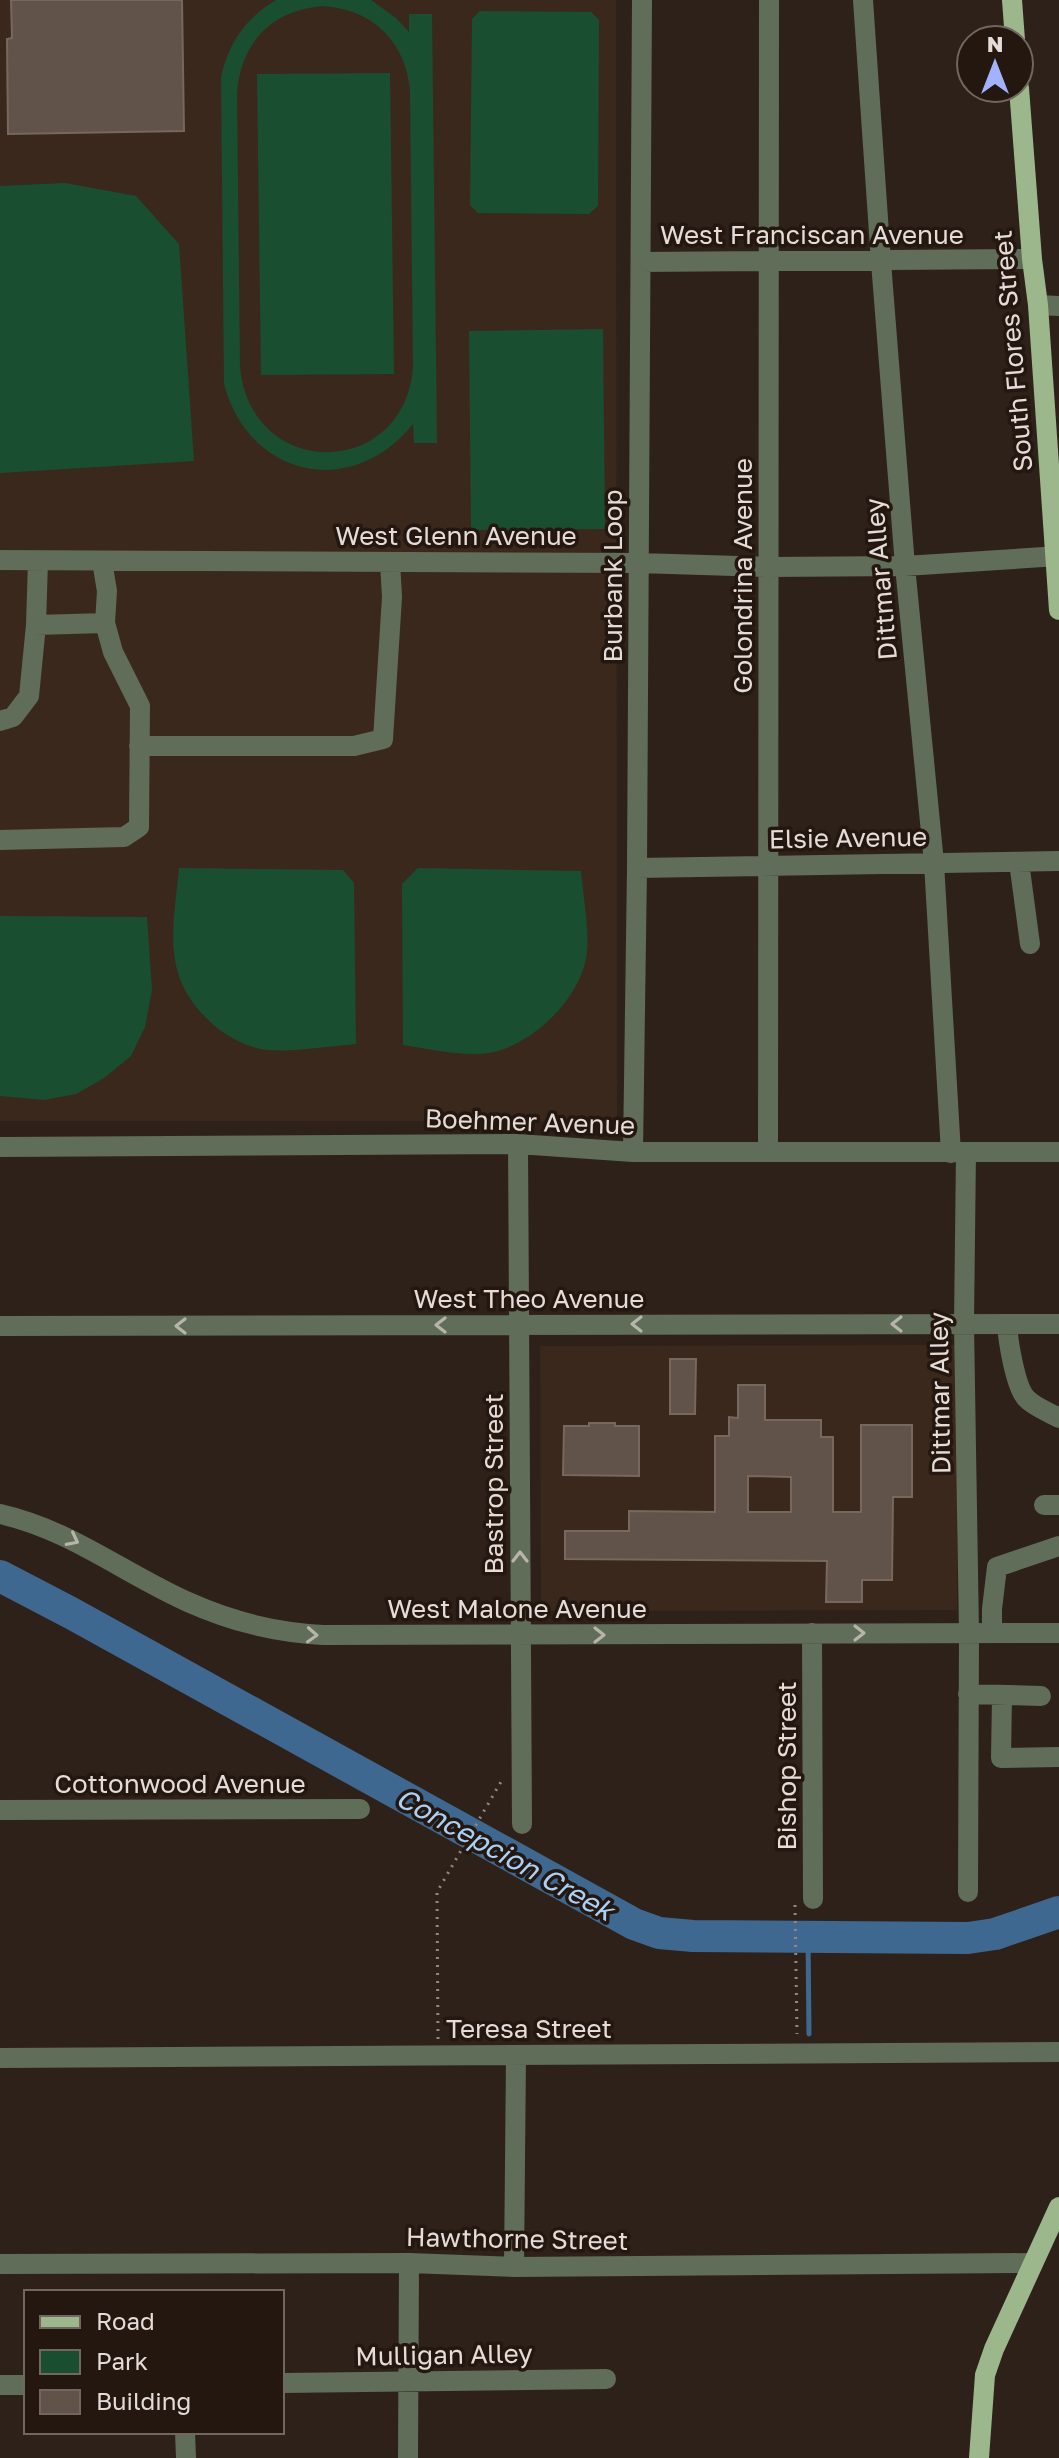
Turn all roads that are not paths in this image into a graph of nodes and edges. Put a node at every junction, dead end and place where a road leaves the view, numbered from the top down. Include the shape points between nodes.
1 (642, 0) edge
2 (769, 0) edge
3 (863, 0) edge
4 (1012, 0) edge
5 (1014, 24) edge
6 (1020, 104) edge
7 (1032, 259) junction
8 (641, 262) junction
9 (768, 262) junction
10 (881, 262) junction
11 (1038, 305) junction
12 (1059, 306) edge
13 (1057, 556) edge
14 (0, 560) edge
15 (38, 561) junction
16 (102, 561) junction
17 (390, 562) junction
18 (639, 563) junction
19 (905, 566) junction
20 (768, 567) junction
21 (1059, 610) edge
22 (105, 623) junction
23 (36, 625) junction
24 (0, 721) edge
25 (139, 746) junction
26 (0, 840) edge
27 (1059, 861) edge
28 (1019, 862) junction
29 (934, 863) junction
30 (769, 865) junction
31 (637, 868) junction
32 (1030, 944) dead end
33 (518, 1144) junction
34 (0, 1147) edge
35 (633, 1152) junction
36 (768, 1152) junction
37 (1059, 1152) edge
38 (958, 1153) junction
39 (964, 1324) junction
40 (1007, 1324) junction
41 (519, 1325) junction
42 (1058, 1325) edge
43 (0, 1326) edge
44 (1059, 1418) edge
45 (0, 1514) edge
46 (1059, 1546) edge
47 (812, 1633) junction
48 (969, 1633) junction
49 (992, 1633) junction
50 (1059, 1633) edge
51 (521, 1635) junction
52 (968, 1694) junction
53 (1002, 1695) junction
54 (1041, 1696) dead end
55 (1059, 1757) edge
56 (360, 1809) dead end
57 (0, 1810) edge
58 (522, 1824) dead end
59 (968, 1892) dead end
60 (804, 1901) road end
61 (1059, 2052) edge
62 (516, 2056) junction
63 (0, 2058) edge
64 (1059, 2207) edge
65 (409, 2263) junction
66 (1033, 2263) junction
67 (0, 2264) edge
68 (514, 2267) junction
69 (606, 2379) dead end
70 (408, 2381) junction
71 (284, 2383) edge
72 (0, 2385) edge
73 (24, 2385) edge
74 (185, 2434) edge
75 (186, 2458) edge
76 (408, 2458) edge
77 (979, 2458) edge

1 - 8 street, Burbank Loop
2 - 9 street, Golondrina Avenue
3 - 10 street, Dittmar Alley
4 - 5 main road
6 - 7 main road, South Flores Street
7 - 10 street, West Franciscan Avenue
7 - 11 main road, South Flores Street
8 - 9 street, West Franciscan Avenue
8 - 18 street, Burbank Loop
9 - 10 street, West Franciscan Avenue
9 - 20 street, Golondrina Avenue
10 - 19 street, Dittmar Alley
11 - 12 street
11 - 13 main road, South Flores Street
13 - 19 street, West Glenn Avenue
13 - 21 main road, South Flores Street
14 - 15 street, West Glenn Avenue
15 - 16 street, West Glenn Avenue
15 - 23 street
16 - 17 street, West Glenn Avenue
16 - 22 street
17 - 18 street, West Glenn Avenue
17 - 25 street via 383,739 354,746
18 - 20 street, West Glenn Avenue
18 - 31 street, Burbank Loop
19 - 20 street, West Glenn Avenue
19 - 29 street, Dittmar Alley
20 - 30 street, Golondrina Avenue
22 - 23 street
22 - 25 street via 140,706
23 - 24 street via 29,696 13,717
25 - 26 street via 139,827 124,837
27 - 28 street, Elsie Avenue
28 - 29 street, Elsie Avenue
28 - 32 street
29 - 30 street, Elsie Avenue
29 - 38 street, Dittmar Alley
30 - 31 street, Elsie Avenue
30 - 36 street, Golondrina Avenue
31 - 35 street, Burbank Loop
33 - 34 street, Boehmer Avenue
33 - 35 street, Boehmer Avenue
33 - 41 street, Bastrop Street
35 - 36 street, Boehmer Avenue
36 - 38 street, Boehmer Avenue
37 - 38 street, Boehmer Avenue
38 - 39 street, Dittmar Alley
39 - 40 street, West Theo Avenue
39 -> 41 street, West Theo Avenue
39 - 48 street, Dittmar Alley
40 - 42 street, West Theo Avenue
40 - 44 street via 1022,1391
41 -> 43 street, West Theo Avenue
51 -> 41 street, Bastrop Street
45 -> 51 street, West Malone Avenue via 67,1536 188,1602 258,1628 323,1635
46 - 49 street via 997,1567
47 -> 48 street, West Malone Avenue
51 -> 47 street, West Malone Avenue
47 - 60 street, Bishop Street
48 - 49 street, West Malone Avenue
48 - 52 street, Dittmar Alley
49 - 50 street, West Malone Avenue
51 - 58 street, Bastrop Street
52 - 53 street
52 - 59 street, Dittmar Alley
53 - 54 street
53 - 55 street via 1001,1758
56 - 57 street, Cottonwood Avenue
61 - 62 street, Teresa Street
62 - 63 street, Teresa Street
62 - 68 street
64 - 66 main road
65 - 67 street, Hawthorne Street
65 - 68 street, Hawthorne Street
65 - 70 street
66 - 68 street, Hawthorne Street
66 - 77 main road via 985,2375
69 - 70 street, Mulligan Alley
70 - 71 street, Mulligan Alley
70 - 76 street
72 - 73 street
74 - 75 street

